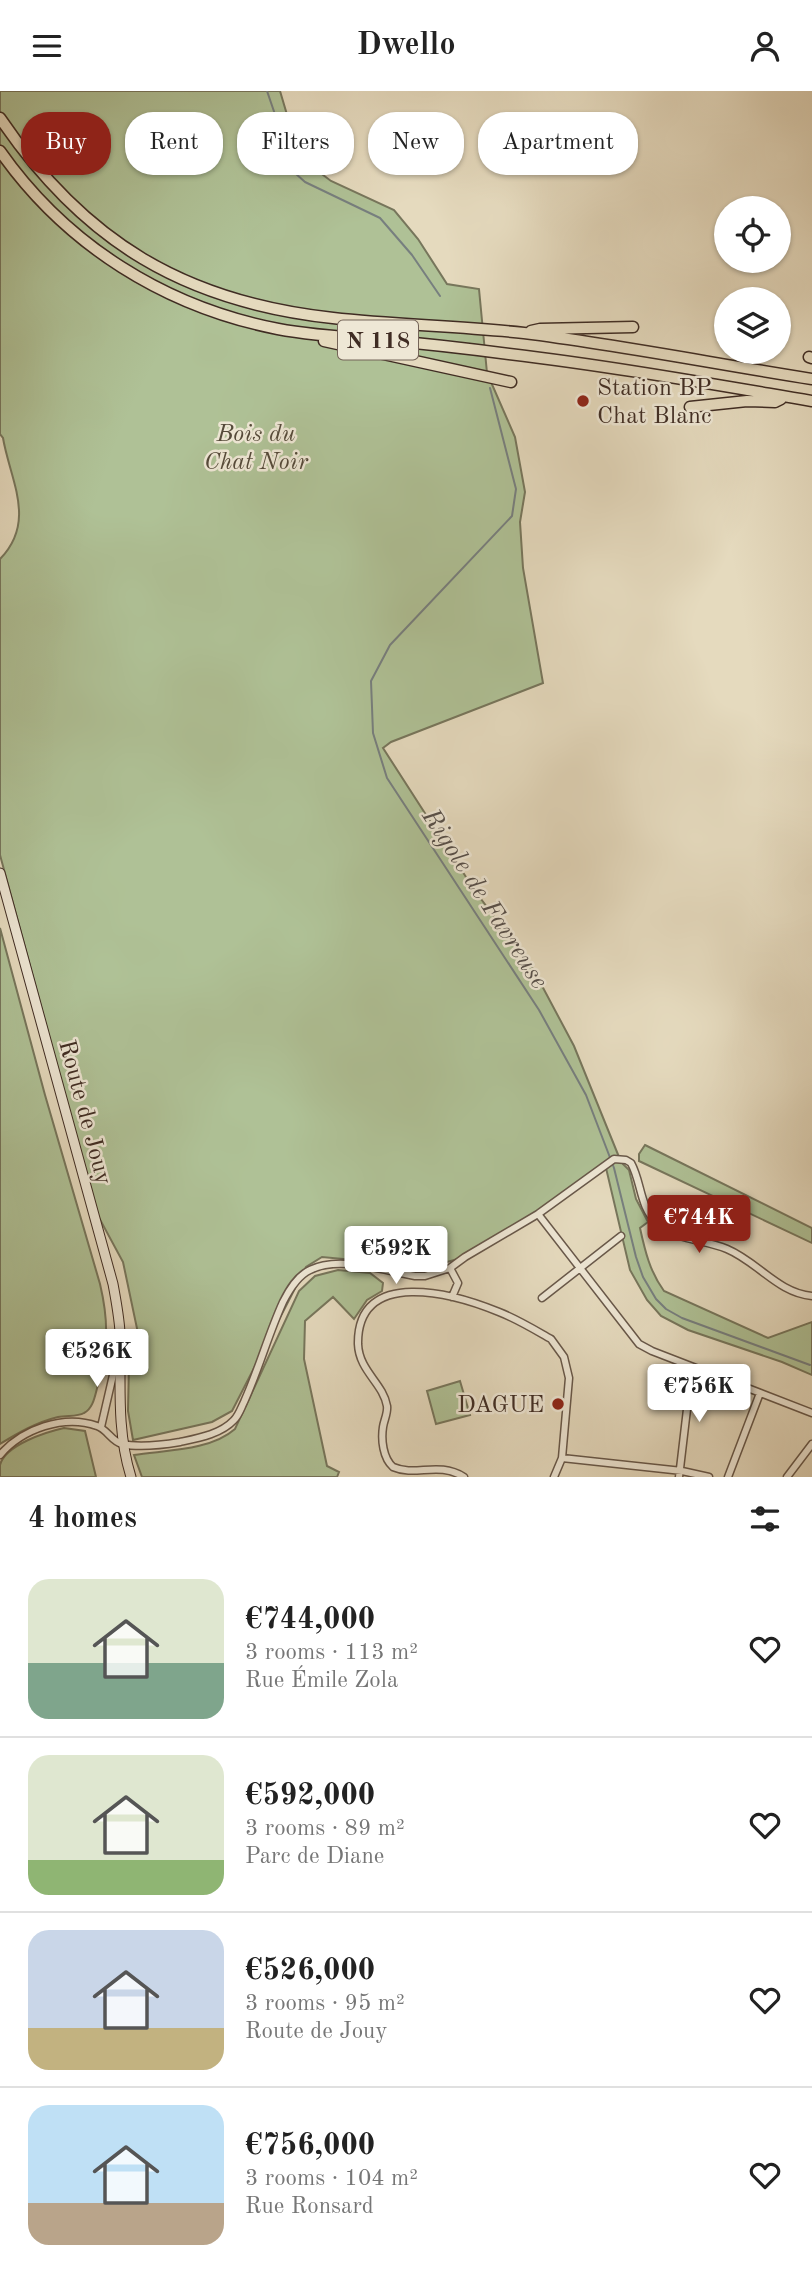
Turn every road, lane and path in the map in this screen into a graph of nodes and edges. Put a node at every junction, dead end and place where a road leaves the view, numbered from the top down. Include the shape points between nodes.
1 (0, 118) edge
2 (0, 151) edge
3 (633, 327) dead end
4 (299, 332) junction
5 (523, 333) junction
6 (812, 379) edge
7 (511, 382) dead end
8 (785, 397) junction
9 (812, 401) edge
10 (690, 407) dead end
11 (0, 873) edge
12 (538, 1214) junction
13 (621, 1236) dead end
14 (450, 1268) junction
15 (579, 1268) junction
16 (812, 1296) edge
17 (452, 1297) junction
18 (542, 1298) dead end
19 (119, 1364) junction
20 (692, 1367) junction
21 (760, 1393) junction
22 (812, 1413) edge
23 (100, 1427) junction
24 (123, 1444) junction
25 (812, 1444) edge
26 (0, 1455) edge
27 (562, 1458) junction
28 (680, 1474) edge
29 (131, 1477) edge
30 (464, 1477) edge
31 (554, 1477) edge
32 (709, 1477) edge
33 (728, 1477) edge
34 (787, 1477) edge

1 - 5 highway, N 118 via 38,170 83,216 127,250 182,280 246,302 310,315
2 - 4 highway, N 118 via 52,214 125,270 210,310
3 - 5 highway
4 - 7 highway via 313,339
4 - 8 highway, N 118 via 521,355
5 - 6 highway, N 118
8 - 9 highway, N 118
8 - 10 highway via 775,402
11 - 19 main road, Route de Jouy via 113,1284 120,1329
12 - 14 street
12 - 15 street
12 - 16 street via 614,1160 631,1163 645,1207 666,1230 728,1250 782,1287
13 - 15 street
14 - 17 street via 458,1283
14 - 24 street via 425,1276 337,1264 310,1270 287,1296 234,1420 214,1433 179,1442
15 - 18 street
15 - 20 street via 639,1344
17 - 27 street via 498,1311 557,1346 569,1378
17 - 30 street via 406,1291 384,1296 363,1315 358,1348 387,1409 382,1430 389,1463 411,1476 443,1470
19 - 23 street, Route de Jouy
19 - 24 main road, Route de Jouy
20 - 21 street
20 - 28 street
21 - 22 street
21 - 33 street
23 - 24 street
23 - 26 street via 57,1422 20,1439
24 - 29 main road, Route de Jouy
25 - 34 street
27 - 28 street
27 - 31 street
28 - 32 street

